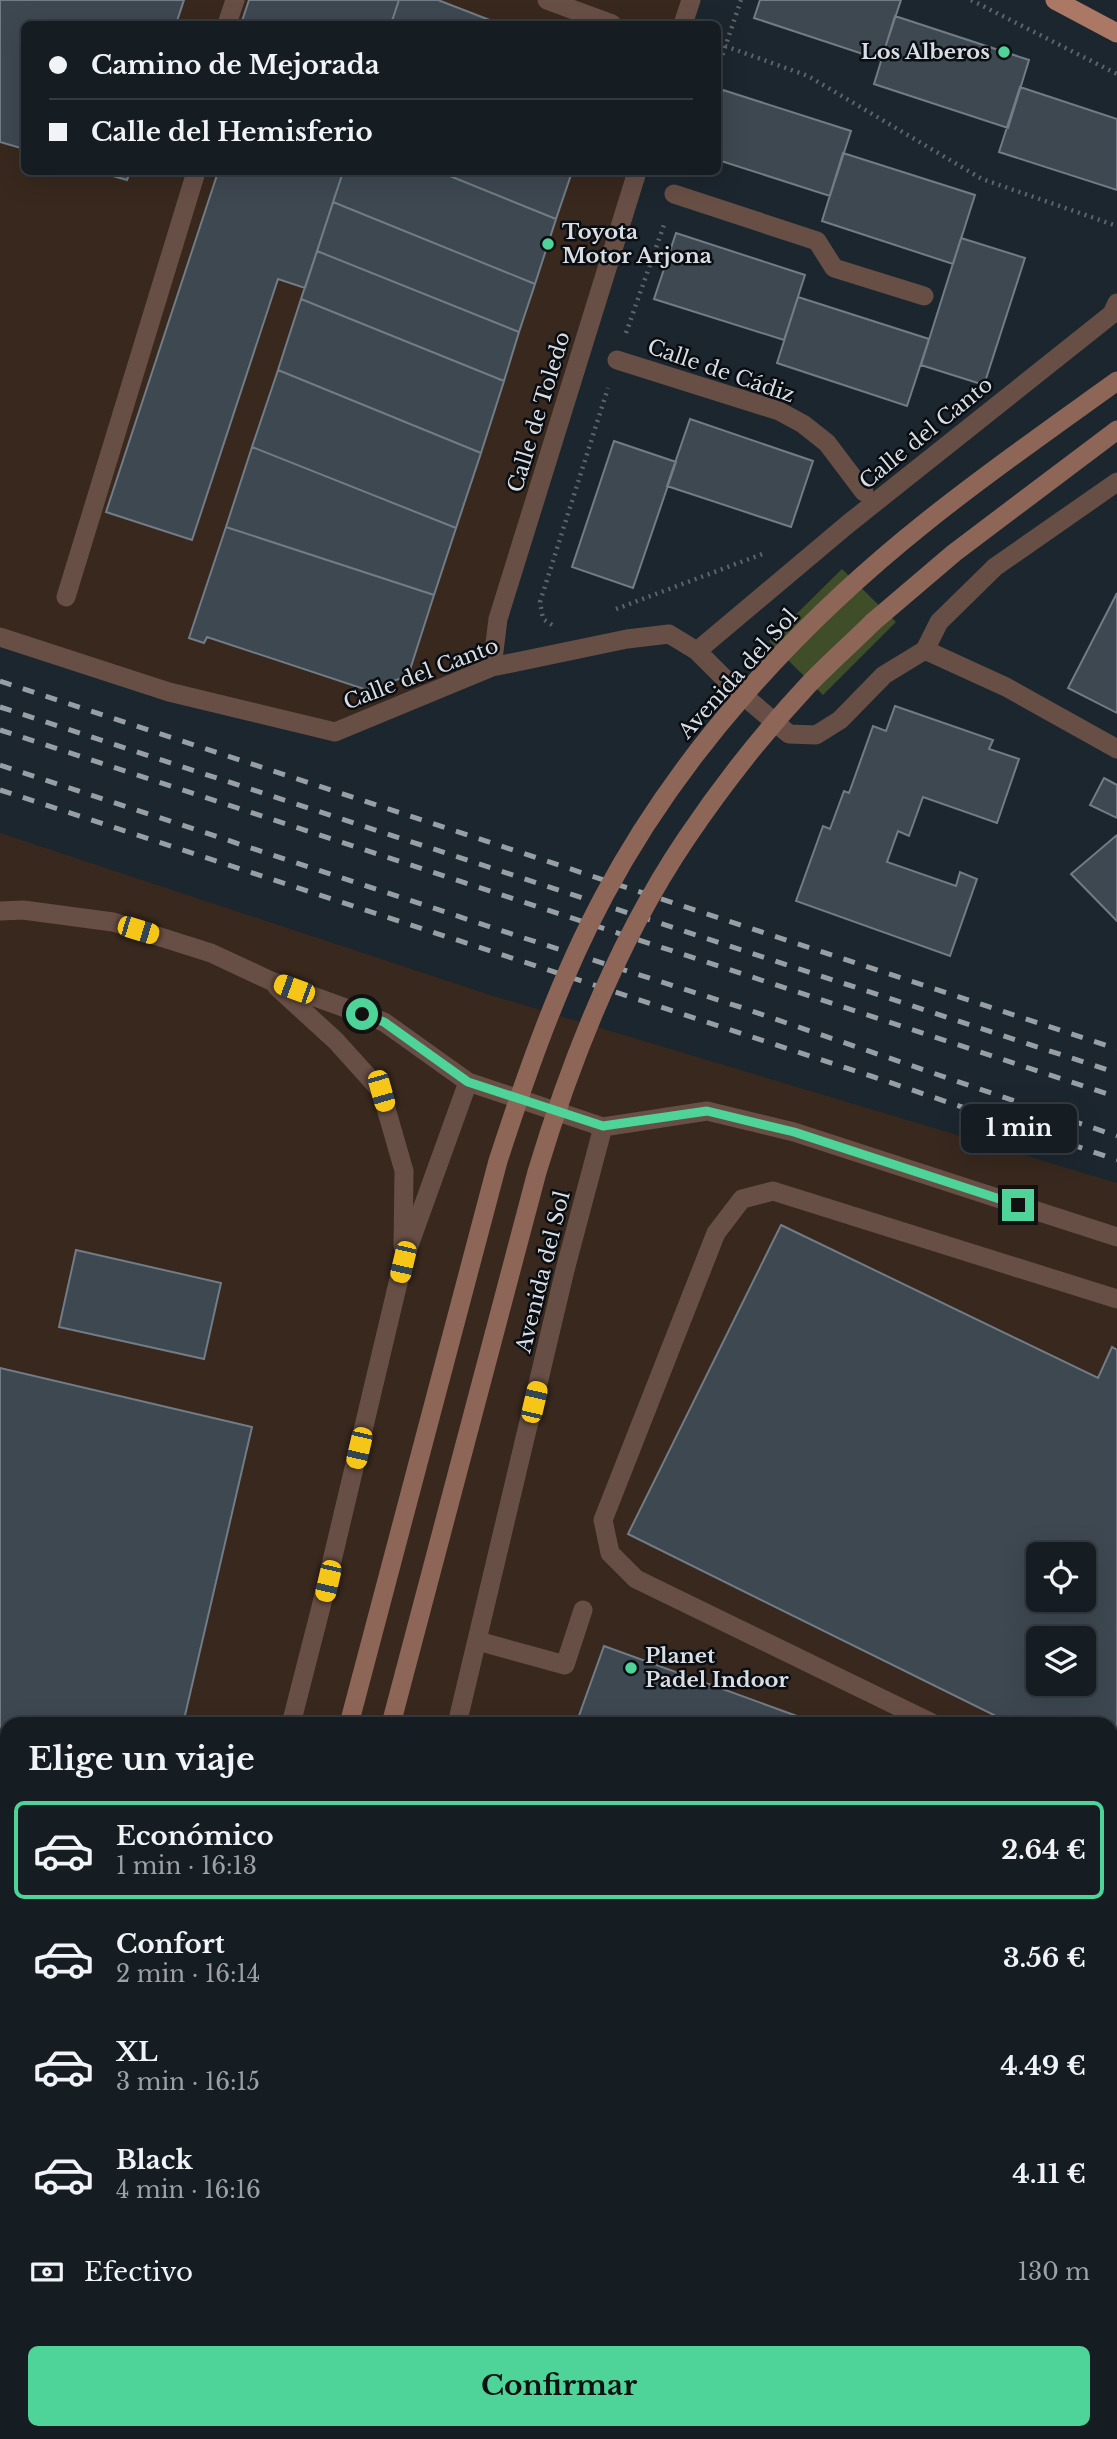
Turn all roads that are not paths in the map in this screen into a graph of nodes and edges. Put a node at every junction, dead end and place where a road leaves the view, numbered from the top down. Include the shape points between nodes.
1 (235, 0) edge
2 (547, 0) edge
3 (691, 0) edge
4 (1055, 0) edge
5 (228, 21) edge
6 (604, 21) edge
7 (684, 21) edge
8 (1117, 33) edge
9 (195, 175) edge
10 (636, 175) edge
11 (674, 194) road end
12 (924, 296) dead end
13 (1117, 303) edge
14 (617, 360) road end
15 (1117, 381) edge
16 (1117, 430) edge
17 (1117, 482) edge
18 (864, 492) dead end
19 (66, 597) dead end
20 (0, 637) edge
21 (925, 650) junction
22 (697, 651) junction
23 (492, 667) junction
24 (1117, 748) edge
25 (0, 911) edge
26 (271, 981) junction
27 (468, 1082) junction
28 (603, 1126) junction
29 (1117, 1237) edge
30 (403, 1262) junction
31 (1117, 1299) edge
32 (583, 1610) dead end
33 (478, 1641) junction
34 (293, 1717) edge
35 (351, 1717) edge
36 (393, 1717) edge
37 (459, 1717) edge
38 (920, 1717) edge

1 - 5 street
2 - 6 street
3 - 7 street
4 - 8 main road
9 - 19 street
10 - 23 street, Calle de Toledo via 498,619
11 - 12 street via 817,241 834,268
13 - 22 street, Calle del Canto via 1112,314
14 - 18 street, Calle de Cádiz via 779,411 827,443
15 - 35 main road, Avenida del Sol, bridge via 926,522 787,649 708,739 651,817 603,897 557,997 498,1161
16 - 36 main road, Avenida del Sol, bridge via 954,553 808,685 686,839 641,914 594,1009 557,1106
17 - 21 street via 995,567 939,622
20 - 23 street, Calle del Canto via 169,692 335,732
21 - 22 street, Calle del Canto via 884,675 840,720 816,735 789,734
21 - 24 street via 1006,687
22 - 23 street, Calle del Canto via 669,634
25 - 26 street via 113,922 211,953
26 - 27 street via 384,1022
26 - 30 street via 336,1041 381,1091 404,1171
27 - 28 street
27 - 30 street
28 - 29 street via 707,1111 794,1132
28 - 33 street, Avenida del Sol
30 - 34 street
31 - 38 street via 773,1191 742,1199 716,1233 603,1520 610,1553 636,1579
32 - 33 street via 565,1665
33 - 37 street, Avenida del Sol

